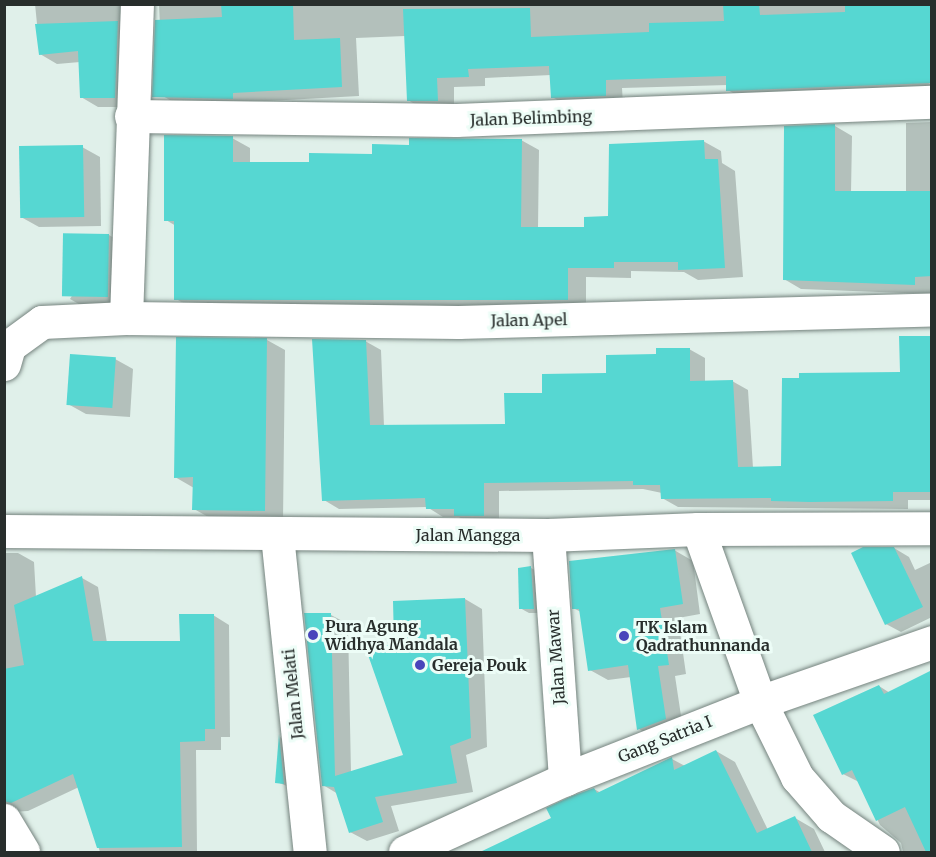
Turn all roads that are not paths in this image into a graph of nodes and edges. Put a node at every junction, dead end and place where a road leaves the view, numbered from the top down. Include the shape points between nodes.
1 (137, 4) edge
2 (932, 102) edge
3 (131, 116) junction
4 (932, 310) edge
5 (126, 318) junction
6 (4, 364) edge
7 (698, 528) junction
8 (932, 528) edge
9 (4, 531) edge
10 (277, 535) junction
11 (548, 535) junction
12 (932, 642) edge
13 (760, 702) junction
14 (564, 779) junction
15 (4, 820) edge
16 (23, 852) edge
17 (310, 852) edge
18 (405, 852) edge
19 (884, 852) edge

1 - 3 street
2 - 3 street, Jalan Belimbing via 456,120
3 - 5 street
4 - 5 street, Jalan Apel via 458,322
5 - 6 street, Jalan Apel via 42,322 9,346
7 - 8 street, Jalan Mangga
7 - 11 street, Jalan Mangga
7 - 13 street
9 - 10 street, Jalan Mangga
10 - 11 street, Jalan Mangga
10 - 17 street, Jalan Melati
11 - 14 street, Jalan Mawar
12 - 13 street, Gang Satria I
13 - 14 street, Gang Satria I
13 - 19 street via 797,777 831,816
14 - 18 street, Gang Satria I
15 - 16 street

